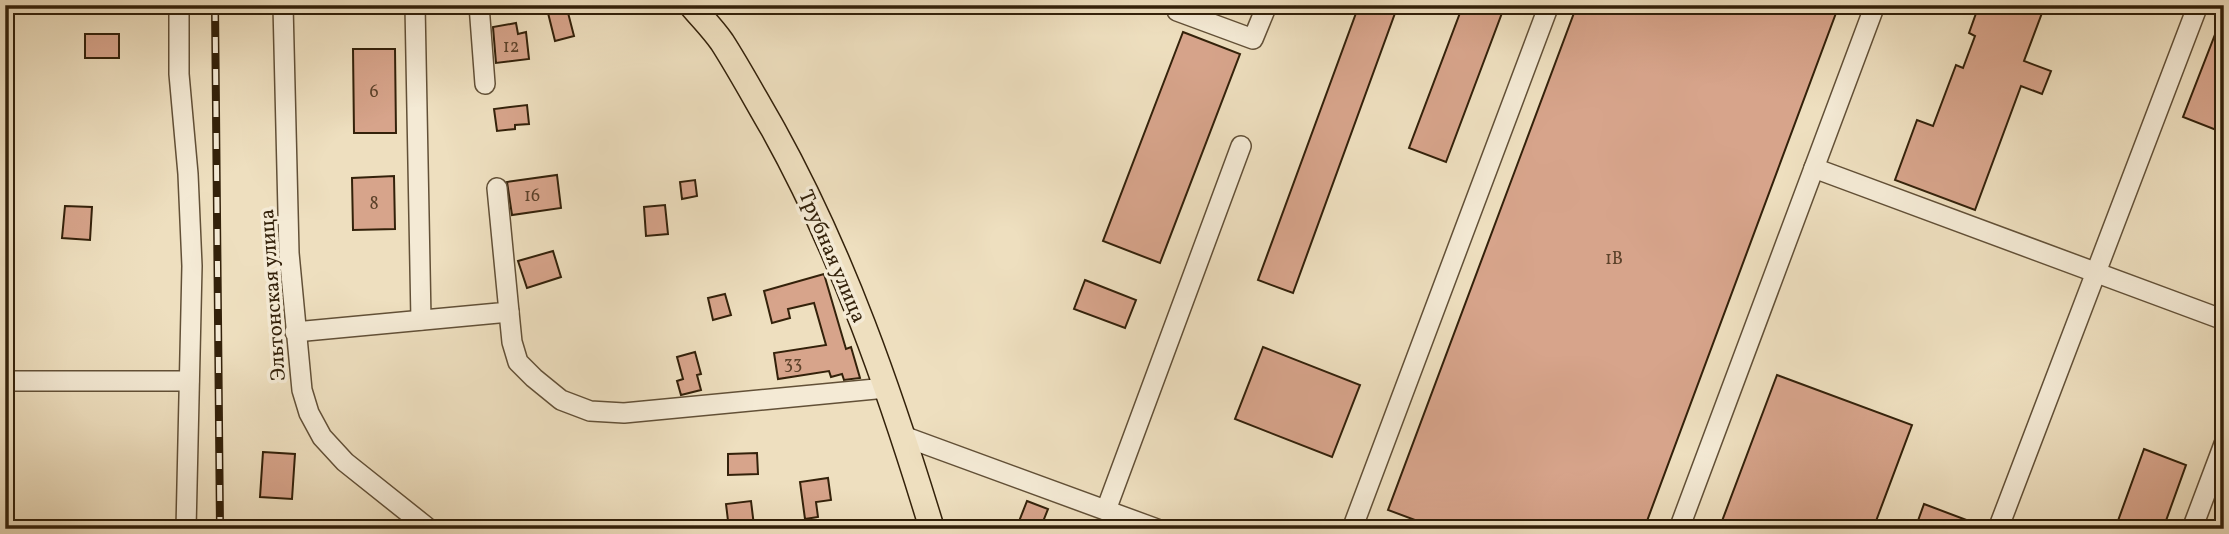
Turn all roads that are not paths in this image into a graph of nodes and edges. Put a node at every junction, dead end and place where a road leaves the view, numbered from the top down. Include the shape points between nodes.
1 (179, 5) edge
2 (283, 5) edge
3 (415, 5) edge
4 (479, 5) edge
5 (691, 5) edge
6 (1266, 5) edge
7 (1549, 5) edge
8 (1875, 5) edge
9 (2198, 5) edge
10 (1177, 11) dead end
11 (485, 83) dead end
12 (1241, 146) dead end
13 (1814, 168) junction
14 (497, 188) dead end
15 (2097, 273) junction
16 (509, 312) junction
17 (421, 320) junction
18 (2224, 320) edge
19 (295, 332) junction
20 (5, 381) edge
21 (189, 381) junction
22 (886, 388) junction
23 (903, 436) junction
24 (2224, 444) edge
25 (1106, 510) junction
26 (187, 529) edge
27 (429, 529) edge
28 (932, 529) edge
29 (1157, 529) edge
30 (1352, 529) edge
31 (1679, 529) edge
32 (1998, 529) edge
33 (2192, 529) edge

1 - 21 street via 192,266
2 - 19 street, Эльтонская улица
3 - 17 street
4 - 11 street
5 - 22 main road, Трубная улица via 721,40 804,186
6 - 10 street via 1253,39
7 - 30 street
8 - 13 street
9 - 15 street
12 - 25 street
13 - 15 street
13 - 31 street
14 - 16 street
15 - 18 street
15 - 32 street
16 - 17 street
16 - 22 street via 518,362 561,400 590,411 624,413
17 - 19 street
19 - 27 street, Эльтонская улица via 302,390 322,437
20 - 21 street
21 - 26 street
22 - 23 main road, Трубная улица
23 - 25 street
23 - 28 main road, Трубная улица
24 - 33 street
25 - 29 street

